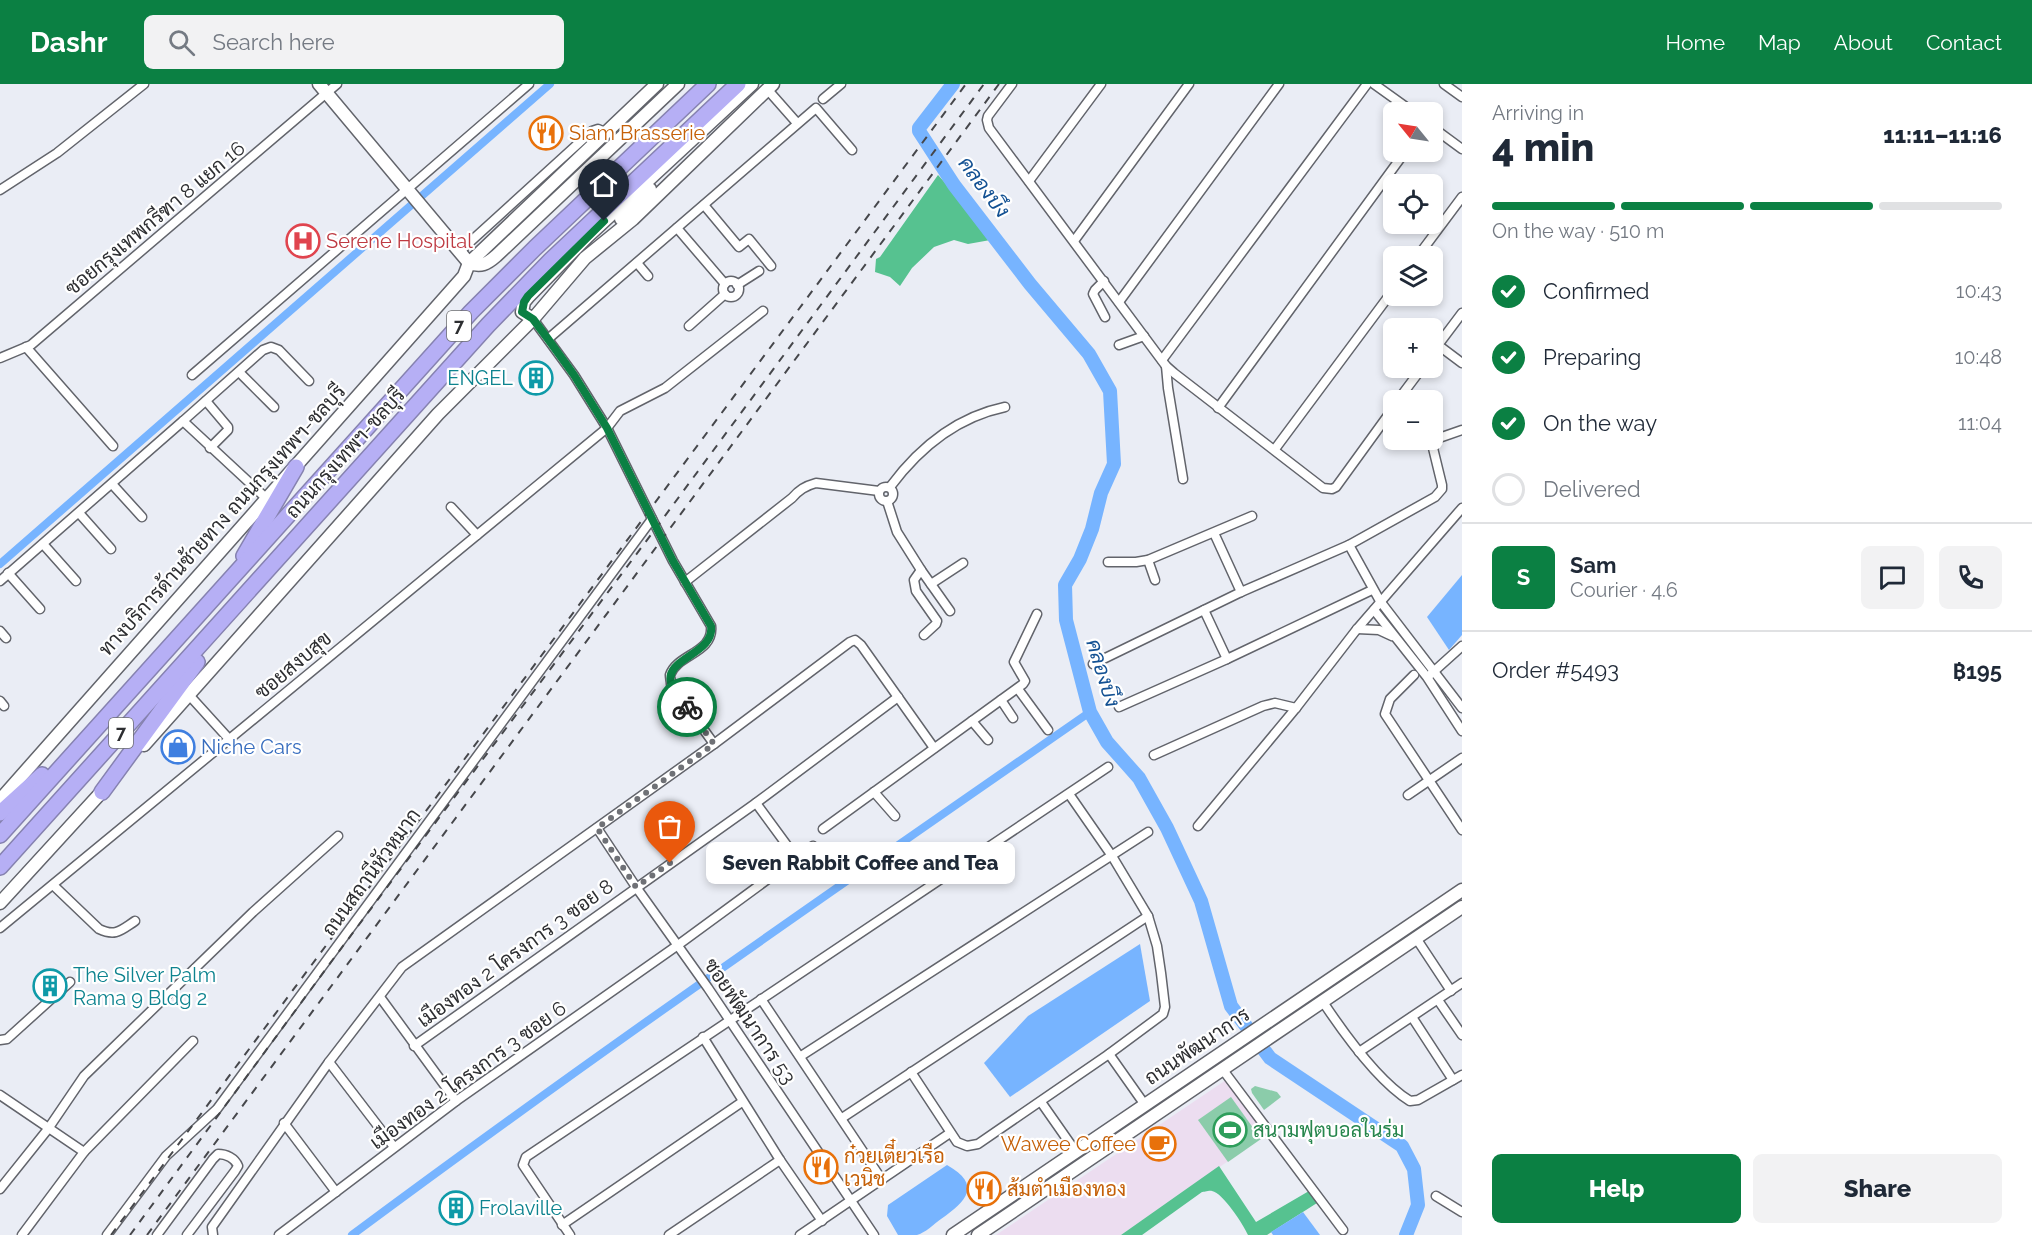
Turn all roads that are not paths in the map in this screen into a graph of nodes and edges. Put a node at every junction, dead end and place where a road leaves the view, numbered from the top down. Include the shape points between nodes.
1 (144, 84) edge
2 (337, 84) edge
3 (529, 84) edge
4 (670, 84) edge
5 (678, 84) edge
6 (708, 84) edge
7 (738, 84) edge
8 (752, 84) edge
9 (841, 84) edge
10 (1012, 84) edge
11 (1101, 84) edge
12 (1189, 84) edge
13 (1279, 84) edge
14 (1367, 84) edge
15 (1374, 84) edge
16 (1444, 84) edge
17 (768, 86) edge
18 (323, 88) edge
19 (658, 89) edge
20 (1462, 97) edge
21 (823, 99) dead end
22 (1399, 102) edge
23 (797, 123) junction
24 (605, 132) junction
25 (1443, 135) edge
26 (1462, 149) edge
27 (852, 150) dead end
28 (1398, 162) edge
29 (558, 177) junction
30 (1029, 181) junction
31 (0, 190) edge
32 (410, 191) junction
33 (1462, 197) edge
34 (534, 200) junction
35 (704, 205) junction
36 (543, 211) junction
37 (677, 228) junction
38 (1074, 241) junction
39 (1425, 246) edge
40 (459, 252) junction
41 (480, 252) junction
42 (496, 256) junction
43 (585, 258) junction
44 (469, 263) junction
45 (637, 263) junction
46 (771, 266) dead end
47 (759, 271) dead end
48 (648, 276) dead end
49 (1104, 281) junction
50 (725, 284) junction
51 (737, 285) junction
52 (725, 294) junction
53 (1119, 302) junction
54 (1383, 304) edge
55 (762, 310) dead end
56 (1462, 313) edge
57 (1105, 317) dead end
58 (533, 319) junction
59 (689, 326) dead end
60 (1144, 336) junction
61 (1443, 338) edge
62 (548, 339) junction
63 (1119, 345) dead end
64 (26, 347) junction
65 (1443, 349) edge
66 (0, 358) edge
67 (1164, 363) junction
68 (1462, 363) edge
69 (239, 372) junction
70 (192, 375) dead end
71 (309, 381) dead end
72 (206, 401) junction
73 (1005, 407) dead end
74 (274, 408) dead end
75 (1218, 408) junction
76 (183, 422) junction
77 (1383, 422) edge
78 (607, 428) junction
79 (1462, 430) edge
80 (113, 446) dead end
81 (210, 448) junction
82 (1275, 449) junction
83 (296, 467) junction
84 (1184, 479) dead end
85 (112, 484) junction
86 (890, 487) junction
87 (879, 491) junction
88 (267, 499) junction
89 (887, 501) junction
90 (451, 507) dead end
91 (1462, 508) edge
92 (79, 513) junction
93 (1252, 516) dead end
94 (142, 517) dead end
95 (652, 519) junction
96 (1214, 533) junction
97 (477, 535) junction
98 (43, 544) junction
99 (1348, 545) junction
100 (111, 549) dead end
101 (1148, 560) junction
102 (1108, 562) dead end
103 (963, 563) dead end
104 (921, 570) junction
105 (8, 573) junction
106 (1155, 580) dead end
107 (0, 581) edge
108 (76, 581) dead end
109 (685, 582) junction
110 (227, 584) junction
111 (931, 584) junction
112 (1372, 590) junction
113 (1241, 592) junction
114 (243, 599) junction
115 (1380, 602) junction
116 (40, 609) dead end
117 (1204, 610) junction
118 (1374, 610) junction
119 (951, 611) dead end
120 (1037, 615) dead end
121 (1357, 629) junction
122 (924, 635) dead end
123 (1393, 636) junction
124 (1462, 646) edge
125 (1227, 659) junction
126 (1093, 664) dead end
127 (1430, 674) junction
128 (1414, 675) dead end
129 (1017, 689) junction
130 (189, 695) junction
131 (898, 697) junction
132 (1001, 700) junction
133 (1461, 703) edge
134 (1119, 707) dead end
135 (1296, 708) junction
136 (1013, 718) dead end
137 (972, 721) junction
138 (94, 729) junction
139 (1048, 730) dead end
140 (1462, 731) edge
141 (229, 739) junction
142 (988, 740) dead end
143 (714, 744) junction
144 (934, 748) junction
145 (1154, 755) dead end
146 (1462, 758) edge
147 (1108, 767) dead end
148 (1430, 781) junction
149 (102, 792) junction
150 (874, 792) junction
151 (2, 794) edge
152 (1069, 794) junction
153 (1408, 795) dead end
154 (756, 802) junction
155 (0, 813) edge
156 (896, 816) dead end
157 (1198, 826) dead end
158 (597, 828) junction
159 (823, 829) dead end
160 (1462, 830) edge
161 (1148, 832) dead end
162 (0, 835) edge
163 (338, 836) dead end
164 (813, 846) dead end
165 (1112, 856) junction
166 (797, 859) junction
167 (0, 867) edge
168 (53, 885) junction
169 (636, 887) junction
170 (1462, 890) edge
171 (0, 903) edge
172 (1462, 907) edge
173 (1148, 916) junction
174 (135, 921) dead end
175 (0, 928) edge
176 (1416, 938) junction
177 (678, 945) junction
178 (70, 982) dead end
179 (1462, 983) edge
180 (1451, 991) junction
181 (380, 997) junction
182 (760, 999) junction
183 (1438, 1000) junction
184 (1323, 1002) junction
185 (1412, 1017) junction
186 (729, 1019) junction
187 (1462, 1035) edge
188 (703, 1037) junction
189 (0, 1040) edge
190 (193, 1041) dead end
191 (414, 1046) junction
192 (1359, 1053) junction
193 (1109, 1054) junction
194 (801, 1056) junction
195 (329, 1062) junction
196 (1223, 1070) junction
197 (911, 1072) junction
198 (1462, 1075) edge
199 (1453, 1080) junction
200 (0, 1095) edge
201 (456, 1101) junction
202 (742, 1102) junction
203 (1041, 1102) junction
204 (1145, 1105) junction
205 (842, 1118) junction
206 (284, 1123) junction
207 (1111, 1128) junction
208 (48, 1129) junction
209 (950, 1132) junction
210 (1119, 1140) junction
211 (394, 1147) junction
212 (84, 1152) junction
213 (1076, 1152) junction
214 (780, 1160) junction
215 (882, 1180) junction
216 (0, 1189) edge
217 (336, 1192) junction
218 (1436, 1196) dead end
219 (851, 1200) junction
220 (1462, 1212) edge
221 (822, 1221) junction
222 (562, 1225) junction
223 (1343, 1230) dead end
224 (22, 1235) edge
225 (107, 1235) edge
226 (157, 1235) edge
227 (187, 1235) edge
228 (213, 1235) edge
229 (279, 1235) edge
230 (570, 1235) edge
231 (669, 1235) edge
232 (800, 1235) edge
233 (874, 1235) edge
234 (953, 1235) edge
235 (978, 1235) edge

1 - 31 street via 57,153
2 - 18 street, ซอยกรุงเทพกรีฑา 8 แยก 16
3 - 32 street
4 - 19 main road
5 - 36 main road
6 - 110 highway, ถนนกรุงเทพฯ-ชลบุรี / 7 via 471,312
7 - 114 highway, ถนนกรุงเทพฯ-ชลบุรี / 7 via 551,260 488,325
8 - 58 main road via 528,296 522,312
9 - 21 street
10 - 30 street via 988,116 987,125
11 - 30 street
12 - 38 street
13 - 53 street
14 - 67 street
15 - 22 street
16 - 20 street
17 - 23 street
17 - 43 main road via 625,226
17 - 43 main road via 701,141
18 - 32 main road
18 - 64 street, ซอยกรุงเทพกรีฑา 8 แยก 16
19 - 24 main road, ทางบริการด้านซ้ายทาง ถนนกรุงเทพฯ-ชลบุรี
19 - 29 main road via 592,154
23 - 27 street via 816,108
23 - 35 street
24 - 29 main road, ทางบริการด้านซ้ายทาง ถนนกรุงเทพฯ-ชลบุรี
24 - 40 street via 592,131
25 - 26 street
28 - 75 street
29 - 34 main road, ทางบริการด้านซ้ายทาง ถนนกรุงเทพฯ-ชลบุรี
30 - 38 street
32 - 40 main road
32 - 70 street
33 - 39 street
34 - 36 main road via 536,209
34 - 41 main road, ทางบริการด้านซ้ายทาง ถนนกรุงเทพฯ-ชลบุรี
35 - 37 street
35 - 46 street via 739,247 748,239
36 - 42 main road
37 - 45 street
37 - 50 street
38 - 49 street
40 - 44 main road
41 - 42 main road
41 - 44 main road, ทางบริการด้านซ้ายทาง ถนนกรุงเทพฯ-ชลบุรี
42 - 44 main road via 484,264
43 - 58 main road
44 - 83 main road, ทางบริการด้านซ้ายทาง ถนนกรุงเทพฯ-ชลบุรี via 464,276
45 - 48 street
45 - 62 street
47 - 51 street
49 - 53 street
49 - 57 street via 1093,294
50 - 51 street
50 - 52 street
51 - 52 street via 736,295
52 - 59 street
53 - 60 street
54 - 82 street
55 - 78 street, ซอยสงบสุข via 665,388 620,411
56 - 61 street
58 - 62 street
58 - 130 main road via 438,414
60 - 63 street
60 - 67 street
62 - 78 street
64 - 66 street, ซอยกรุงเทพกรีฑา 8 แยก 16
64 - 80 street
65 - 68 street
67 - 75 street
67 - 84 street
69 - 71 street via 271,346
69 - 72 street
69 - 74 street
72 - 76 street
72 - 81 street via 228,427
73 - 86 street via 958,423 913,459
75 - 82 street
76 - 81 street
76 - 85 street
77 - 82 street via 1332,489 1323,488
78 - 95 street
78 - 97 street, ซอยสงบสุข
79 - 99 street via 1432,444 1442,477 1439,493
81 - 88 street
83 - 88 main road, ทางบริการด้านซ้ายทาง ถนนกรุงเทพฯ-ชลบุรี
83 - 110 highway
85 - 92 street
85 - 94 street
86 - 87 street
86 - 89 street via 893,496
87 - 89 street via 880,498
87 - 109 street via 823,484 799,490
88 - 151 main road, ทางบริการด้านซ้ายทาง ถนนกรุงเทพฯ-ชลบุรี
89 - 104 street via 897,532
90 - 97 street
91 - 115 street
92 - 98 street
92 - 100 street
93 - 96 street
95 - 109 street
95 - 225 street, ถนนสถานีหัวหมาก via 217,1109 166,1156
96 - 101 street
96 - 113 street
97 - 141 street, ซอยสงบสุข
98 - 105 street
98 - 108 street
99 - 112 street
99 - 113 street
101 - 102 street
101 - 106 street
103 - 111 street
104 - 111 street
104 - 122 street via 914,580 916,591 937,621
105 - 107 street
105 - 116 street
109 - 143 street via 712,634 709,641 677,665 670,675 671,684
110 - 138 highway, ถนนกรุงเทพฯ-ชลบุรี / 7
111 - 119 street
112 - 115 street
112 - 125 street
113 - 117 street
114 - 149 highway
114 - 167 highway, ถนนกรุงเทพฯ-ชลบุรี / 7
115 - 118 street
115 - 127 street
117 - 125 street
117 - 126 street
118 - 121 street
118 - 123 street
120 - 129 street via 1015,657 1014,665 1025,681
121 - 123 street via 1378,630
121 - 135 street
123 - 127 street
124 - 127 street
125 - 134 street
127 - 133 street
127 - 140 street
128 - 148 street via 1390,699 1385,714
129 - 132 street
129 - 139 street
130 - 141 street
130 - 149 main road
131 - 143 street via 855,640
131 - 144 street
131 - 154 street, เมืองทอง 2 โครงการ 3 ซอย 8
132 - 136 street
132 - 137 street
135 - 145 street via 1275,703 1263,706
135 - 157 street
137 - 142 street
137 - 144 street
138 - 155 highway
138 - 162 highway, ถนนกรุงเทพฯ-ชลบุรี / 7
141 - 168 street, ซอยสงบสุข
143 - 158 street
144 - 150 street
146 - 148 street
147 - 152 street
148 - 153 street
148 - 160 street
149 - 171 main road
150 - 156 street
150 - 159 street
152 - 165 street
152 - 182 street
154 - 166 street
154 - 169 street, เมืองทอง 2 โครงการ 3 ซอย 8
158 - 169 street, ซอยพัฒนาการ 53
158 - 181 street via 402,968
161 - 165 street
163 - 208 street via 253,912 84,1077
164 - 166 street, เมืองทอง 2 โครงการ 3 ซอย 6
165 - 173 street
165 - 194 street
166 - 177 street, เมืองทอง 2 โครงการ 3 ซอย 6
168 - 174 street via 108,933 116,933
168 - 175 street, ซอยสงบสุข
169 - 177 street, ซอยพัฒนาการ 53
169 - 191 street, เมืองทอง 2 โครงการ 3 ซอย 8
170 - 204 main road, ถนนพัฒนาการ
172 - 176 main road, ถนนพัฒนาการ
173 - 193 street via 1165,1007 1163,1014
173 - 197 street
176 - 180 street
176 - 184 main road, ถนนพัฒนาการ
177 - 186 street, ซอยพัฒนาการ 53
177 - 201 street, เมืองทอง 2 โครงการ 3 ซอย 6
178 - 189 street via 7,1039
179 - 180 street
180 - 183 street
181 - 191 street
181 - 195 street
182 - 186 street
182 - 194 street
183 - 185 street
183 - 187 street
184 - 192 street
184 - 196 main road, ถนนพัฒนาการ
185 - 192 street
185 - 199 street
186 - 188 street
186 - 219 street, ซอยพัฒนาการ 53
188 - 202 street
188 - 222 street via 526,1157 523,1165
190 - 212 street
191 - 201 street
192 - 199 street via 1410,1101
193 - 203 street
193 - 204 street
194 - 205 street
195 - 206 street
195 - 211 street
196 - 210 main road, ถนนพัฒนาการ
196 - 223 street
197 - 205 street
197 - 209 street
198 - 199 street
200 - 208 street
201 - 211 street, เมืองทอง 2 โครงการ 3 ซอย 6
202 - 214 street
202 - 222 street
203 - 209 street via 978,1144 967,1146 957,1142
203 - 213 street
204 - 207 main road, ถนนพัฒนาการ
205 - 215 street
206 - 217 street
206 - 228 street via 212,1227
207 - 210 main road
207 - 213 main road, ถนนพัฒนาการ
208 - 212 street
208 - 216 street
209 - 215 street
210 - 235 main road, ถนนพัฒนาการ
211 - 217 street, เมืองทอง 2 โครงการ 3 ซอย 6
212 - 224 street
213 - 234 main road, ถนนพัฒนาการ
214 - 221 street
214 - 231 street
215 - 219 street
217 - 229 street, เมืองทอง 2 โครงการ 3 ซอย 6
218 - 220 street
219 - 221 street
219 - 233 street, ซอยพัฒนาการ 53
221 - 232 street
222 - 230 street
226 - 227 street via 213,1159 225,1154 236,1162 236,1171

